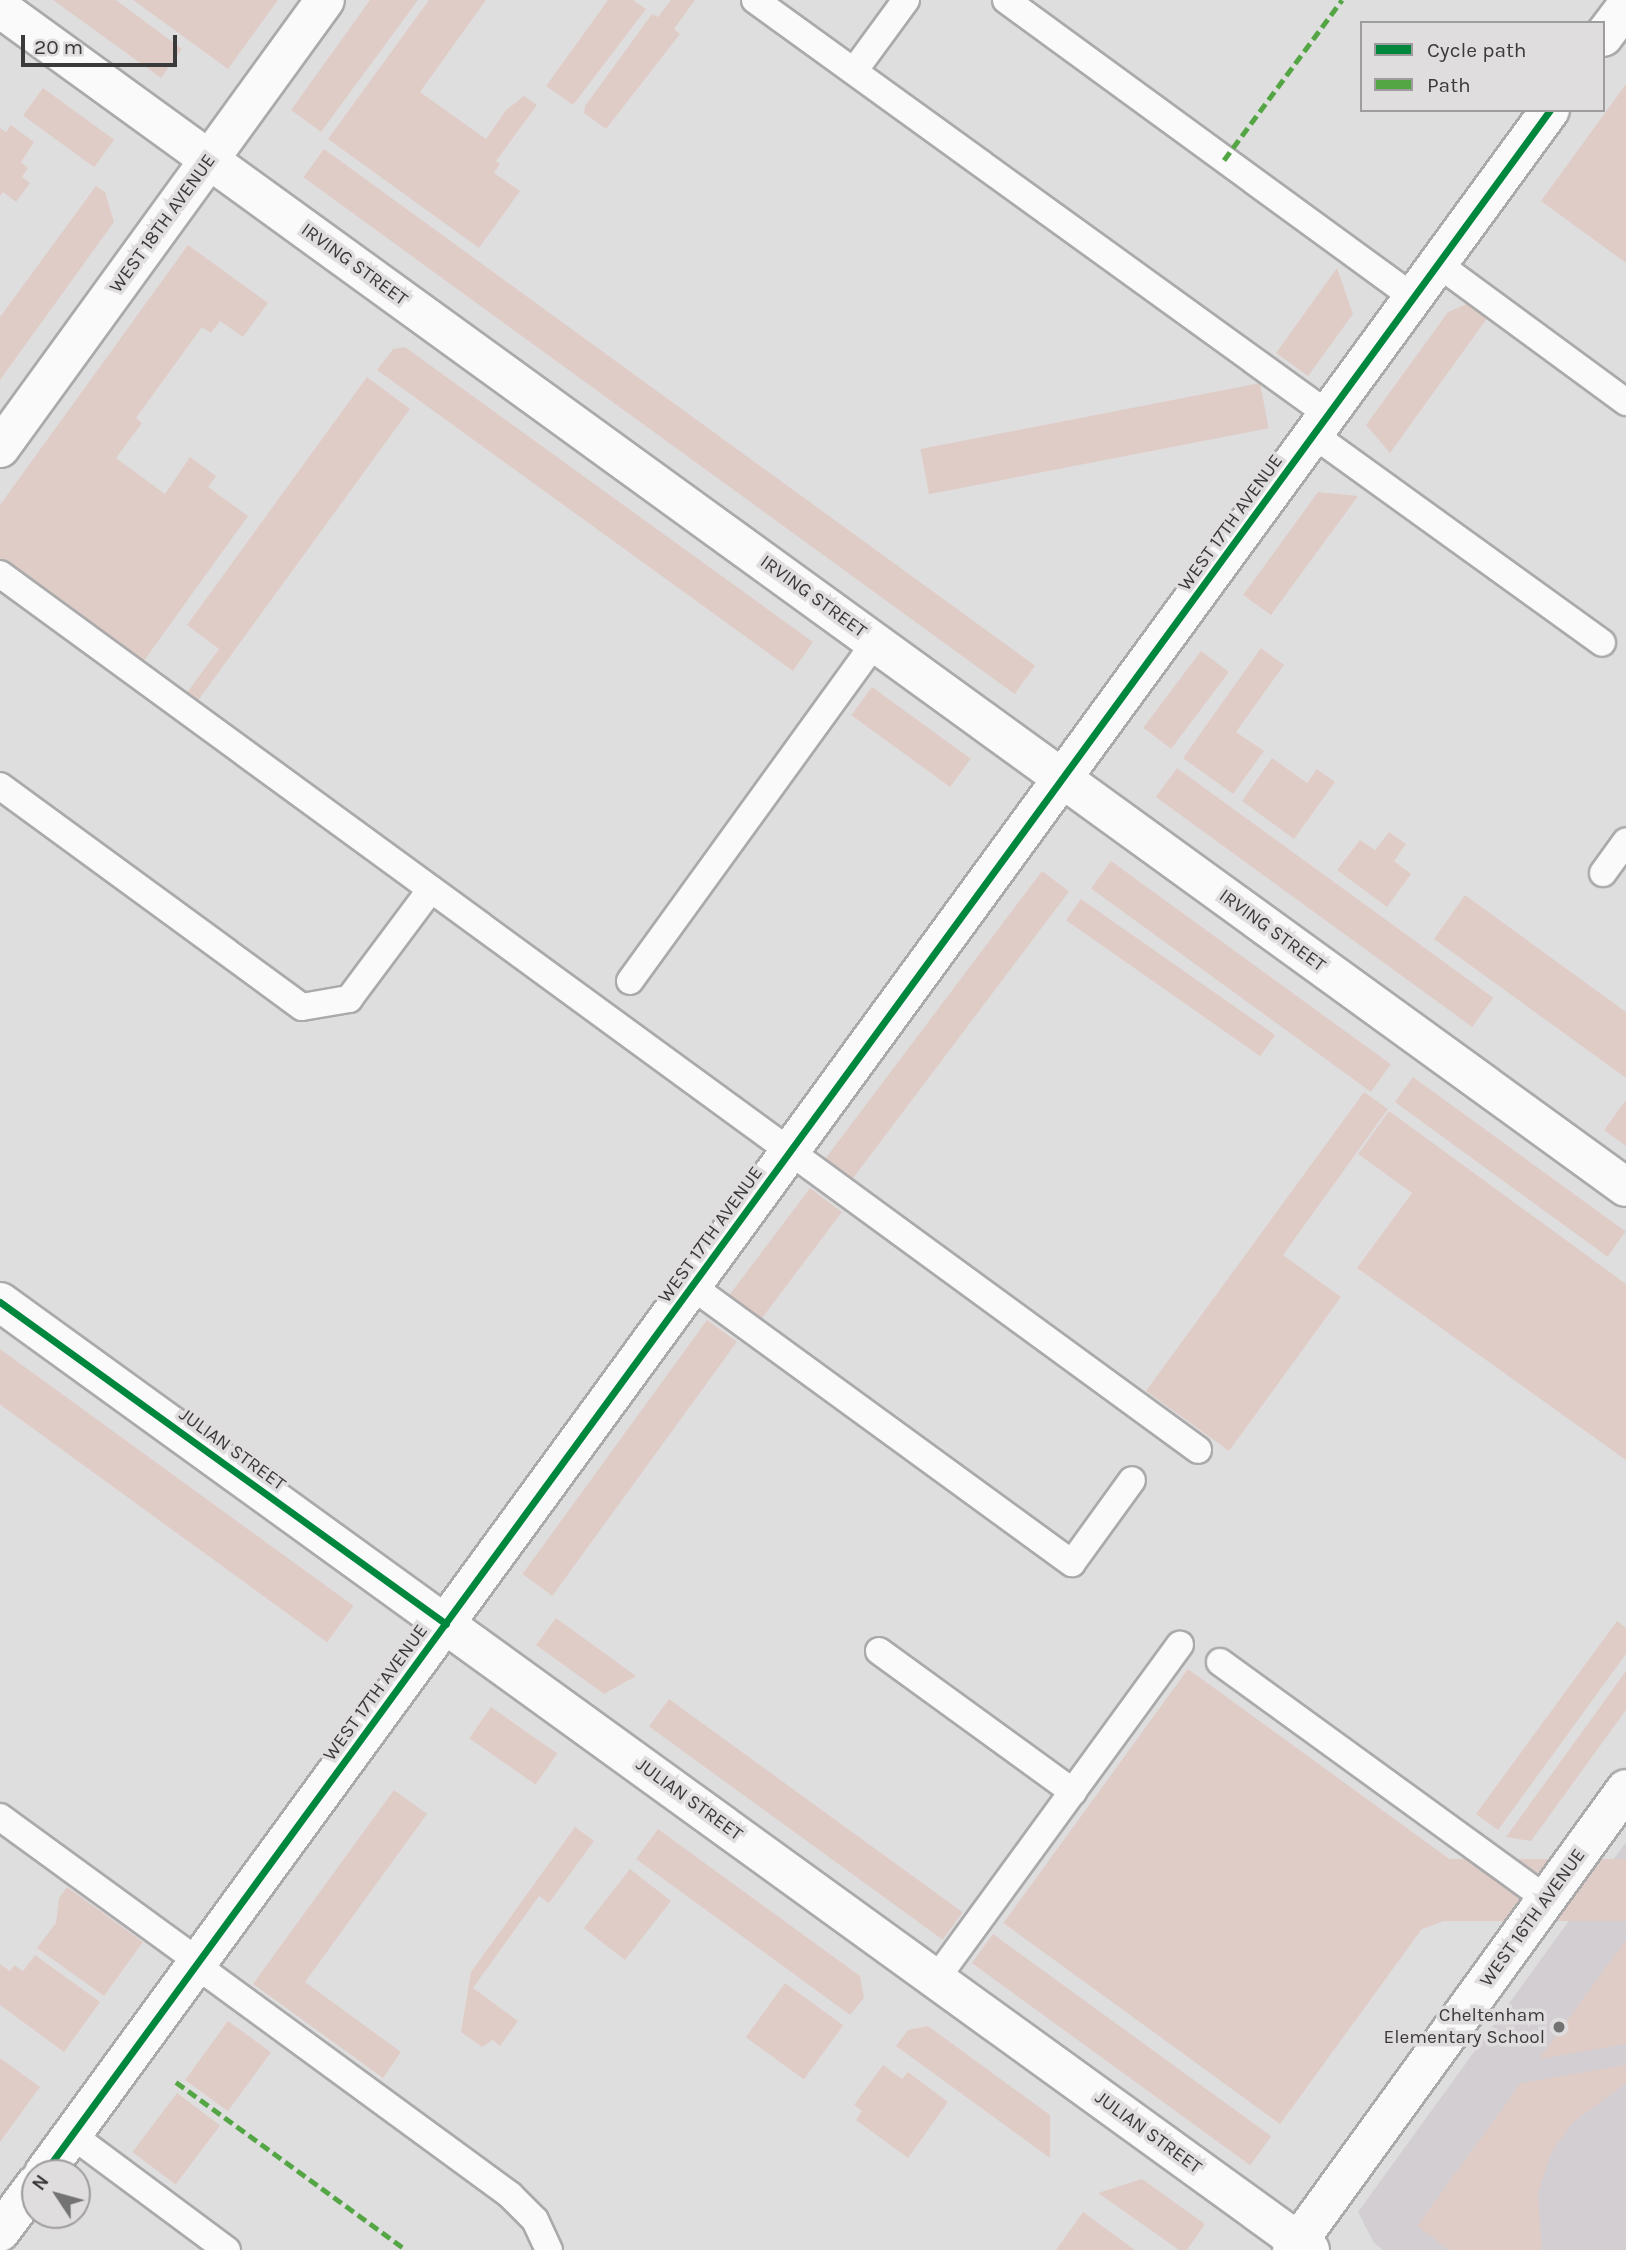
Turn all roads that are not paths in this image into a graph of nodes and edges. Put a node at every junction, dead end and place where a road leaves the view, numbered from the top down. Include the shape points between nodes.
1 (325, 0) edge
2 (755, 0) edge
3 (906, 0) edge
4 (1006, 0) edge
5 (1626, 6) edge
6 (0, 8) edge
7 (1605, 34) edge
8 (853, 71) junction
9 (1549, 112) edge
10 (209, 160) junction
11 (1438, 264) junction
12 (1414, 298) junction
13 (1626, 402) edge
14 (1321, 425) junction
15 (0, 447) edge
16 (0, 575) edge
17 (875, 642) junction
18 (1602, 643) dead end
19 (1064, 780) junction
20 (0, 786) edge
21 (1626, 841) edge
22 (1603, 873) dead end
23 (431, 889) junction
24 (630, 981) dead end
25 (792, 1152) junction
26 (1626, 1188) edge
27 (693, 1287) junction
28 (0, 1302) edge
29 (1198, 1450) dead end
30 (1132, 1480) dead end
31 (446, 1624) junction
32 (1180, 1645) dead end
33 (879, 1651) dead end
34 (1220, 1662) dead end
35 (1626, 1789) edge
36 (1073, 1792) junction
37 (0, 1817) edge
38 (1546, 1899) junction
39 (197, 1964) junction
40 (936, 1979) junction
41 (72, 2135) junction
42 (54, 2159) edge
43 (21, 2204) edge
44 (0, 2232) edge
45 (1300, 2247) edge
46 (227, 2250) edge
47 (549, 2250) edge

1 - 10 street, WEST 18TH AVENUE
2 - 8 lane
3 - 8 lane
4 - 12 lane
5 - 7 street
6 - 10 street, IRVING STREET
8 - 14 lane
9 - 11 street, WEST 17TH AVENUE
10 - 15 street, WEST 18TH AVENUE
10 - 17 street, IRVING STREET
11 - 12 street, WEST 17TH AVENUE
11 - 13 lane
12 - 14 street, WEST 17TH AVENUE
14 - 18 lane
14 - 19 street, WEST 17TH AVENUE
16 - 23 lane
17 - 19 street, IRVING STREET
17 - 24 lane
19 - 25 street, WEST 17TH AVENUE
19 - 26 street, IRVING STREET
20 - 23 lane via 302,1007 349,999
21 - 22 lane
23 - 25 lane
25 - 27 street, WEST 17TH AVENUE
25 - 29 lane
27 - 30 lane via 1072,1563
27 - 31 street, WEST 17TH AVENUE
28 - 31 street, JULIAN STREET
31 - 39 street, WEST 17TH AVENUE
31 - 40 street, JULIAN STREET
32 - 36 lane
33 - 36 lane
34 - 38 lane
35 - 38 street, WEST 16TH AVENUE
36 - 40 lane
37 - 39 lane
38 - 45 street, WEST 16TH AVENUE
39 - 41 street, WEST 17TH AVENUE
39 - 47 lane via 510,2195 535,2220
40 - 45 street, JULIAN STREET
41 - 42 street, WEST 17TH AVENUE
41 - 46 lane
43 - 44 street

